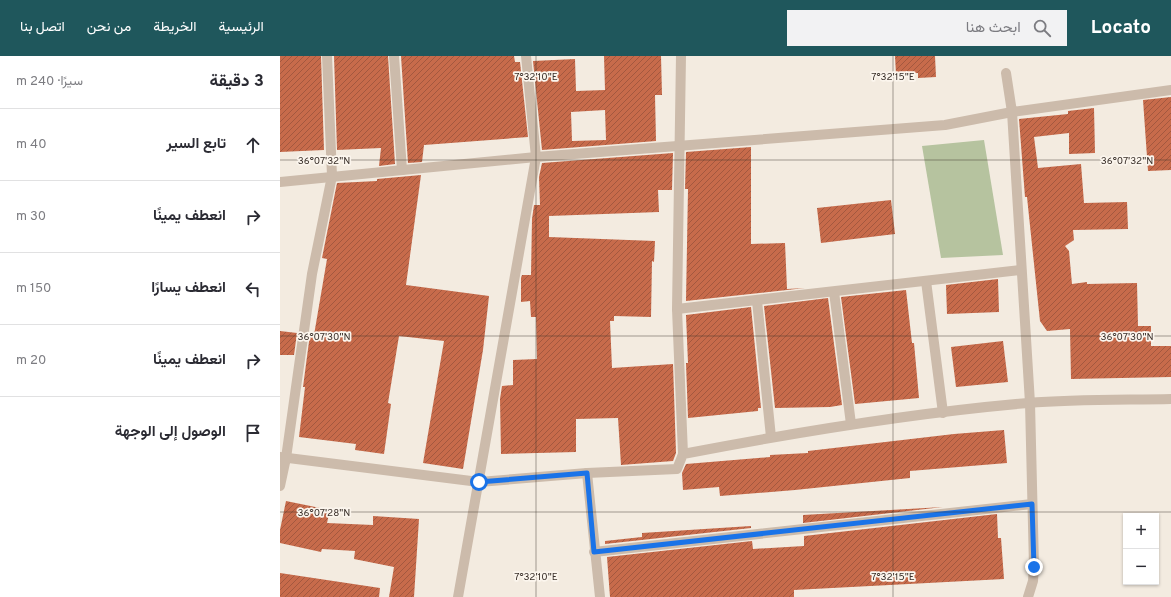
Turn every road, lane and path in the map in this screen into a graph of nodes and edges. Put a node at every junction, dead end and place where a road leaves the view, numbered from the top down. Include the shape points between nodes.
1 (327, 56) edge
2 (394, 56) edge
3 (526, 56) edge
4 (681, 56) edge
5 (1006, 73) dead end
6 (1171, 90) edge
7 (1012, 112) junction
8 (679, 146) junction
9 (536, 157) junction
10 (402, 170) junction
11 (332, 176) junction
12 (280, 182) edge
13 (1021, 270) junction
14 (926, 281) junction
15 (834, 292) junction
16 (757, 301) junction
17 (677, 309) junction
18 (1171, 399) edge
19 (1030, 403) junction
20 (943, 413) junction
21 (851, 424) junction
22 (771, 437) junction
23 (683, 454) junction
24 (283, 457) edge
25 (587, 473) junction
26 (479, 482) junction
27 (280, 486) edge
28 (1032, 504) junction
29 (594, 552) junction
30 (458, 597) edge
31 (600, 597) edge
32 (1028, 597) edge

1 - 11 street
2 - 10 street
3 - 9 street
4 - 8 street
5 - 7 street
6 - 7 street
7 - 8 street via 945,125
7 - 13 street
8 - 9 street
8 - 17 street
9 - 10 street
9 - 26 street
10 - 11 street
11 - 12 street
11 - 24 street via 312,274
13 - 14 street
13 - 19 street
14 - 15 street
14 - 20 street
15 - 16 street
15 - 21 street
16 - 17 street
16 - 22 street
17 - 23 street
18 - 19 street
19 - 20 street
19 - 28 street
20 - 21 street
21 - 22 street
22 - 23 street
23 - 25 street via 677,469
24 - 26 street
24 - 27 street
25 - 26 street
25 - 29 street
26 - 30 street
28 - 29 street
28 - 32 street via 1033,581
29 - 31 street

